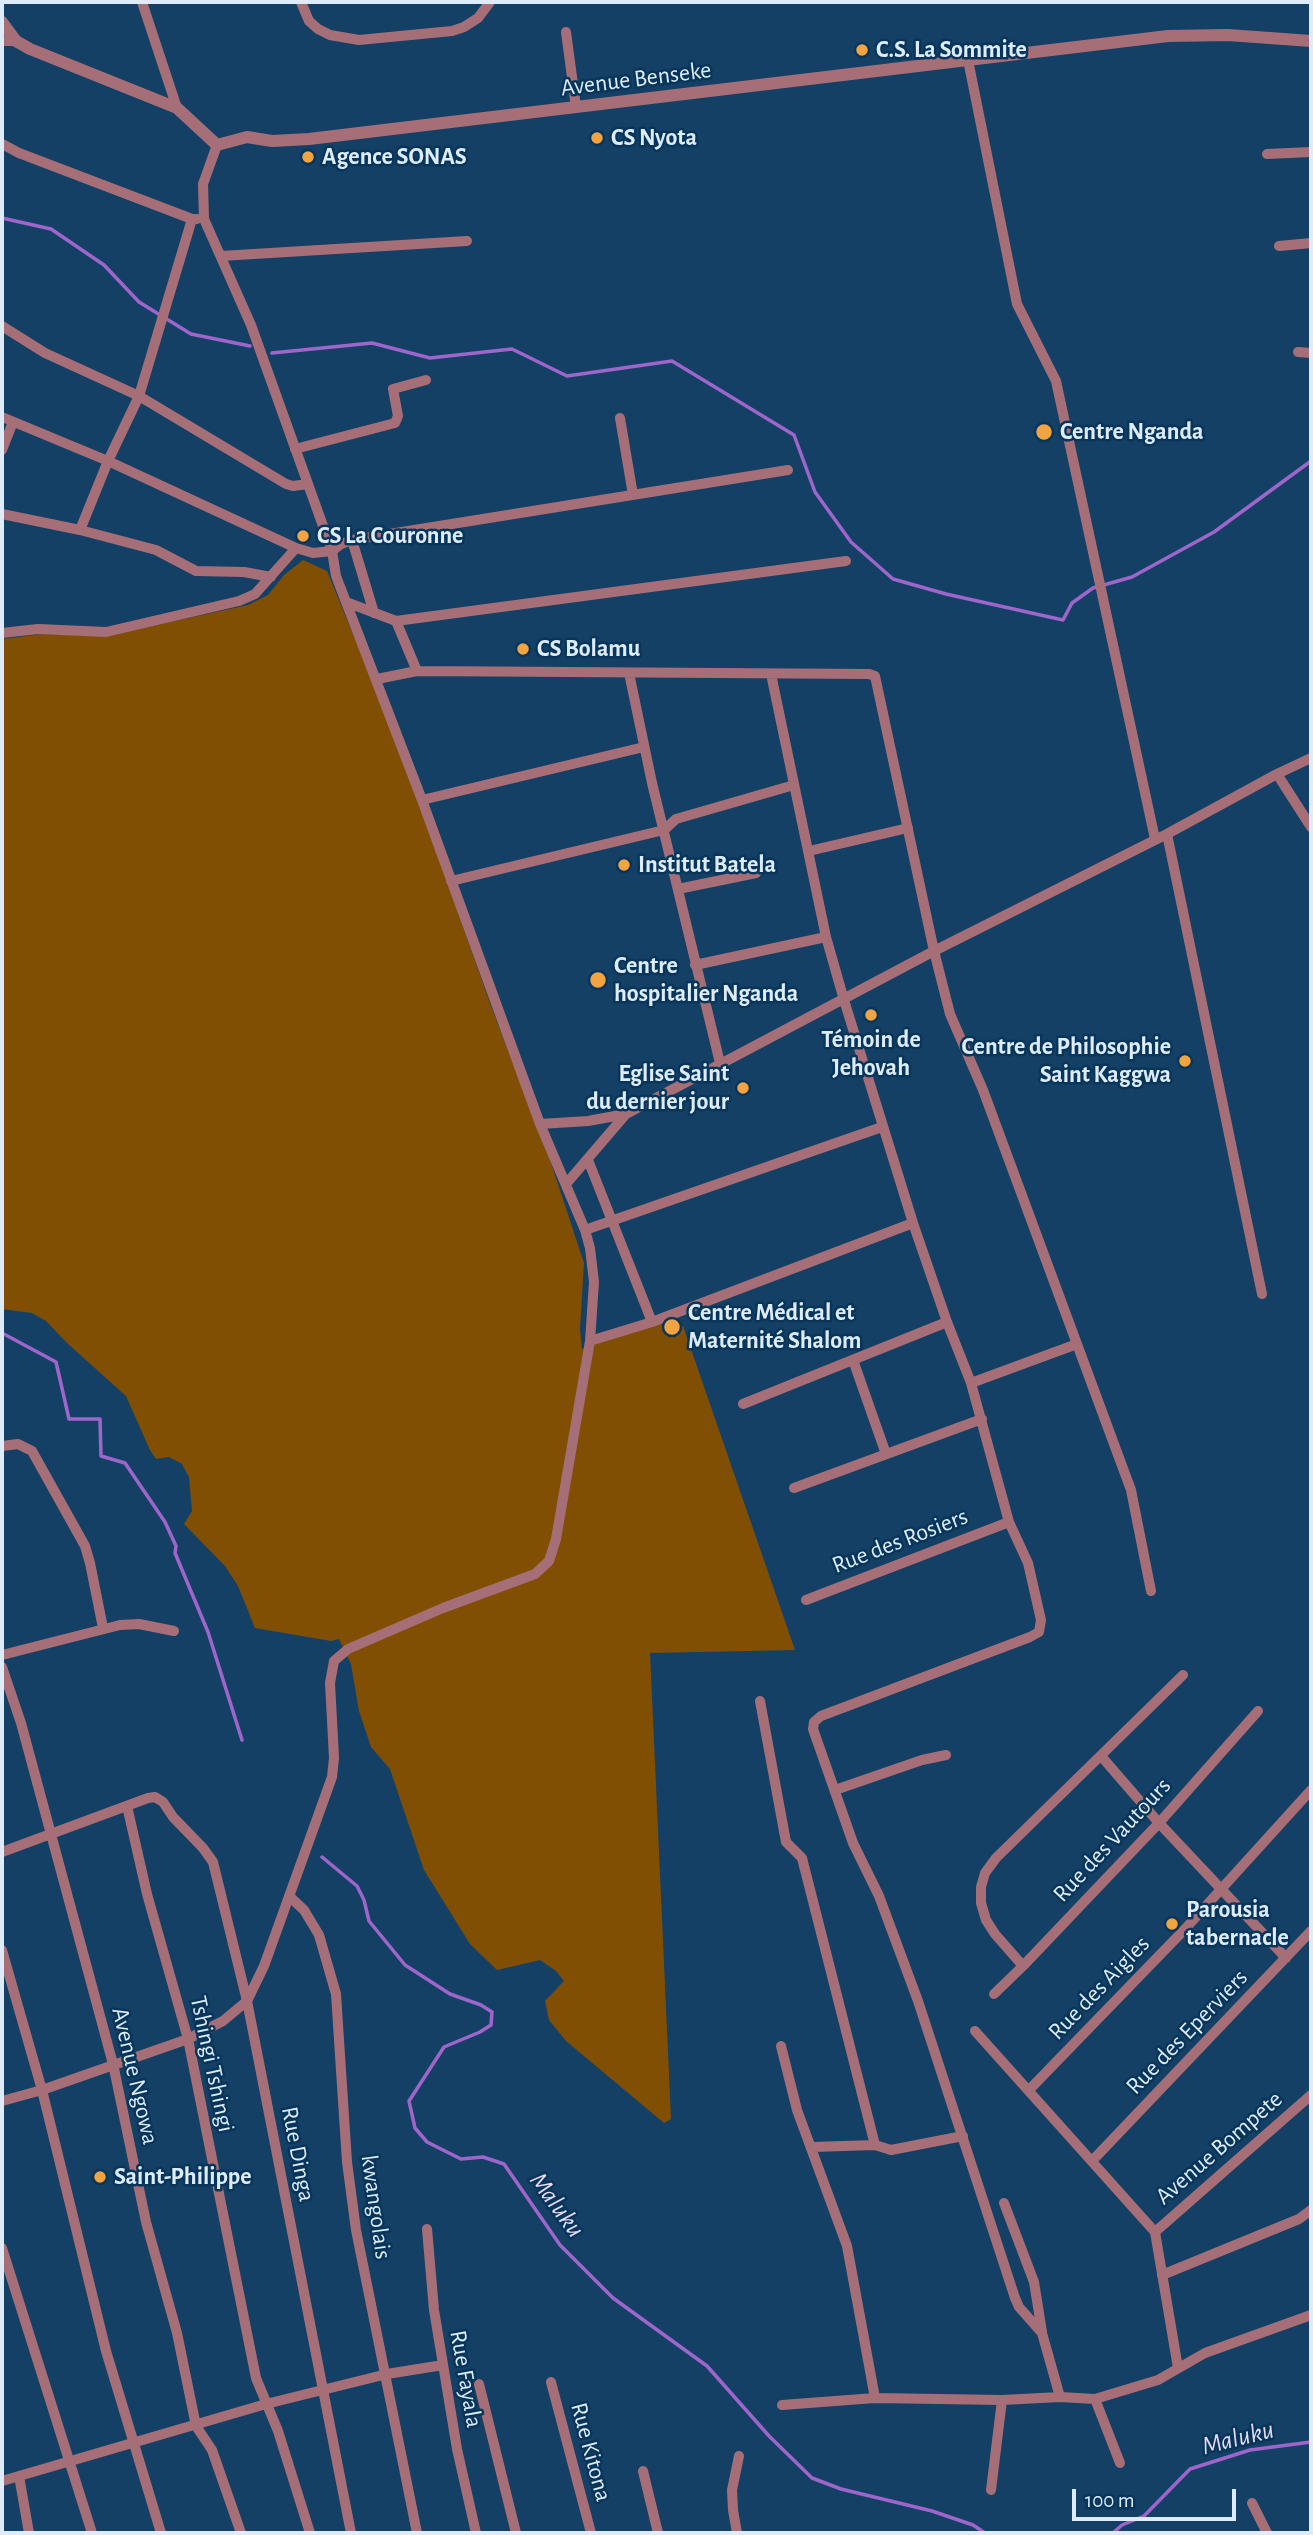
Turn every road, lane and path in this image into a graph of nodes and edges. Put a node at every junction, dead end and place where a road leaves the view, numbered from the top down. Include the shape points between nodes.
1 (142, 2) edge
2 (301, 2) edge
3 (491, 2) edge
4 (2, 23) edge
5 (566, 32) dead end
6 (2, 41) edge
7 (16, 41) junction
8 (1311, 41) edge
9 (968, 60) junction
10 (576, 107) junction
11 (177, 108) junction
12 (2, 144) edge
13 (218, 145) junction
14 (1311, 152) edge
15 (1268, 154) dead end
16 (192, 219) junction
17 (204, 219) junction
18 (467, 241) dead end
19 (1311, 243) edge
20 (1279, 246) dead end
21 (220, 257) junction
22 (2, 327) edge
23 (1298, 352) dead end
24 (1311, 353) edge
25 (426, 380) dead end
26 (139, 396) junction
27 (2, 417) edge
28 (620, 418) dead end
29 (13, 422) junction
30 (295, 449) junction
31 (2, 450) edge
32 (108, 461) junction
33 (788, 470) dead end
34 (308, 484) junction
35 (633, 495) junction
36 (2, 514) edge
37 (80, 530) junction
38 (352, 540) junction
39 (296, 548) junction
40 (331, 551) junction
41 (846, 561) dead end
42 (271, 577) junction
43 (346, 602) junction
44 (373, 613) junction
45 (396, 621) junction
46 (2, 633) edge
47 (416, 671) junction
48 (629, 673) junction
49 (771, 674) junction
50 (377, 679) junction
51 (644, 747) junction
52 (1311, 758) edge
53 (1277, 774) junction
54 (794, 785) junction
55 (422, 800) junction
56 (1311, 827) edge
57 (908, 828) junction
58 (664, 830) junction
59 (1167, 834) junction
60 (1155, 839) junction
61 (809, 851) junction
62 (757, 873) dead end
63 (451, 881) junction
64 (678, 889) junction
65 (826, 937) junction
66 (934, 951) junction
67 (695, 965) junction
68 (844, 1000) junction
69 (720, 1063) junction
70 (626, 1114) junction
71 (540, 1124) junction
72 (882, 1127) junction
73 (588, 1160) junction
74 (566, 1184) junction
75 (611, 1220) junction
76 (913, 1223) junction
77 (585, 1230) junction
78 (1262, 1294) dead end
79 (652, 1322) junction
80 (947, 1322) junction
81 (590, 1341) junction
82 (1077, 1344) junction
83 (853, 1360) junction
84 (971, 1383) junction
85 (743, 1404) dead end
86 (982, 1419) junction
87 (2, 1446) edge
88 (886, 1454) junction
89 (794, 1488) dead end
90 (1009, 1522) junction
91 (1151, 1591) dead end
92 (806, 1600) dead end
93 (103, 1628) junction
94 (174, 1631) dead end
95 (2, 1655) edge
96 (2, 1667) edge
97 (1182, 1675) dead end
98 (760, 1701) dead end
99 (1258, 1711) dead end
100 (946, 1755) dead end
101 (1101, 1756) junction
102 (835, 1790) junction
103 (1311, 1790) edge
104 (127, 1806) junction
105 (1158, 1823) junction
106 (52, 1833) junction
107 (2, 1853) edge
108 (1221, 1890) junction
109 (289, 1896) junction
110 (1311, 1931) edge
111 (2, 1950) edge
112 (1286, 1958) junction
113 (1023, 1966) junction
114 (994, 1994) dead end
115 (247, 2001) junction
116 (975, 2031) dead end
117 (188, 2039) junction
118 (781, 2046) dead end
119 (113, 2064) junction
120 (42, 2090) junction
121 (1029, 2090) junction
122 (1311, 2095) edge
123 (2, 2101) edge
124 (963, 2136) junction
125 (875, 2145) junction
126 (812, 2147) junction
127 (1092, 2161) junction
128 (1004, 2203) dead end
129 (1311, 2210) edge
130 (427, 2229) dead end
131 (1155, 2232) junction
132 (2, 2248) edge
133 (1162, 2275) junction
134 (1311, 2315) edge
135 (1042, 2333) junction
136 (443, 2365) junction
137 (1178, 2368) junction
138 (387, 2374) junction
139 (551, 2382) dead end
140 (479, 2384) dead end
141 (322, 2390) junction
142 (1060, 2396) junction
143 (875, 2398) junction
144 (1095, 2399) junction
145 (1002, 2400) junction
146 (267, 2404) junction
147 (782, 2405) dead end
148 (196, 2426) junction
149 (134, 2443) junction
150 (739, 2456) dead end
151 (71, 2461) junction
152 (1120, 2463) dead end
153 (643, 2472) dead end
154 (19, 2476) junction
155 (2, 2481) edge
156 (990, 2490) dead end
157 (1252, 2503) dead end
158 (29, 2533) edge
159 (92, 2533) edge
160 (161, 2533) edge
161 (241, 2533) edge
162 (310, 2533) edge
163 (351, 2533) edge
164 (418, 2533) edge
165 (476, 2533) edge
166 (516, 2533) edge
167 (591, 2533) edge
168 (658, 2533) edge
169 (737, 2533) edge
170 (1267, 2533) edge

1 - 11 street
2 - 3 street via 318,29 359,40 452,31 478,18
4 - 7 street
5 - 10 street
6 - 7 street
7 - 11 street
8 - 9 street, Avenue Benseke via 1187,35
9 - 10 street, Avenue Benseke
9 - 60 street via 1013,290 1056,381
10 - 13 street, Avenue Benseke via 287,141 247,137
11 - 13 street
12 - 16 street
13 - 17 street via 203,184
14 - 15 street
16 - 17 street
16 - 26 street
17 - 21 street
18 - 21 street
19 - 20 street
21 - 30 street via 251,325
22 - 26 street via 45,353
23 - 24 street
25 - 30 street via 393,389 395,423
26 - 32 street
26 - 34 street via 286,484
27 - 29 street
28 - 35 street
29 - 31 street
29 - 32 street
30 - 34 street
32 - 37 street
32 - 39 street
33 - 35 street
34 - 40 street
35 - 38 street
36 - 37 street
37 - 42 street via 156,550 196,571
38 - 40 street
38 - 44 street
39 - 40 street via 313,553
39 - 42 street
40 - 43 street
41 - 45 street
42 - 46 street via 249,598 117,630
43 - 44 street
43 - 50 street
44 - 45 street
45 - 47 street
47 - 48 street
47 - 50 street
48 - 49 street
48 - 51 street
49 - 54 street
49 - 57 street via 875,676
50 - 55 street
51 - 55 street
51 - 58 street
52 - 53 street
53 - 56 street
53 - 59 street
54 - 58 street via 676,819
54 - 61 street
55 - 63 street
57 - 61 street
57 - 66 street
58 - 63 street
58 - 64 street
59 - 60 street
59 - 78 street
60 - 66 street
61 - 65 street
62 - 64 street
63 - 71 street
64 - 67 street
65 - 67 street
65 - 68 street
66 - 68 street
66 - 82 street via 953,1022 983,1090
67 - 69 street
68 - 69 street
68 - 72 street
69 - 70 street
70 - 71 street
70 - 73 street
71 - 74 street
72 - 75 street
72 - 76 street
73 - 74 street
73 - 75 street
74 - 77 street
75 - 77 street
75 - 79 street
76 - 79 street
76 - 80 street
77 - 81 street via 594,1282
79 - 81 street
80 - 83 street
80 - 84 street
81 - 109 street via 549,1561 535,1574 443,1608 339,1656 330,1674 334,1768
82 - 84 street
82 - 91 street via 1130,1490
83 - 85 street
83 - 88 street
84 - 86 street
86 - 88 street
86 - 90 street
87 - 93 street via 18,1444 32,1451 85,1546
88 - 89 street
90 - 92 street, Rue des Rosiers
90 - 102 street via 1028,1563 1041,1620 1039,1632 816,1718 813,1729
93 - 94 street via 139,1624
93 - 95 street
96 - 106 street, Avenue Ngowa
97 - 101 street
98 - 125 street via 786,1842 802,1858
99 - 105 street, Rue des Vautours
100 - 102 street
101 - 105 street
101 - 113 street via 985,1872 981,1903 986,1920
102 - 124 street via 892,1929
103 - 108 street, Rue des Aigles
104 - 106 street
104 - 115 street, Rue Dinga via 155,1797 163,1802 213,1862
104 - 117 street, Tshingi Tshingi
105 - 108 street
105 - 113 street, Rue des Vautours
106 - 107 street
106 - 119 street, Avenue Ngowa
108 - 112 street
108 - 121 street, Rue des Aigles
109 - 115 street
109 - 138 street, kwangolais via 312,1921 336,1994 346,2162
110 - 112 street, Rue des Eperviers
111 - 120 street
112 - 127 street, Rue des Eperviers
113 - 114 street, Rue des Vautours
115 - 117 street via 223,2021
115 - 141 street, Rue Dinga
116 - 121 street
117 - 119 street
117 - 146 street, Tshingi Tshingi via 248,2346
118 - 126 street
119 - 120 street
119 - 148 street, Avenue Ngowa
120 - 123 street
120 - 149 street via 106,2351
121 - 127 street
122 - 131 street, Avenue Bompete
124 - 125 street via 891,2150
124 - 135 street via 1015,2298
125 - 126 street
126 - 143 street via 851,2259
127 - 131 street
128 - 135 street via 1034,2282
129 - 133 street
130 - 136 street, Rue Fayala
131 - 133 street
132 - 151 street
133 - 137 street
134 - 137 street via 1205,2353
135 - 142 street
136 - 138 street
136 - 165 street, Rue Fayala
137 - 144 street via 1145,2385
138 - 141 street
138 - 164 street, kwangolais
139 - 167 street, Rue Kitona
140 - 166 street
141 - 146 street
141 - 163 street, Rue Dinga
142 - 144 street
142 - 145 street
143 - 145 street
143 - 147 street
144 - 152 street
145 - 156 street
146 - 148 street
146 - 162 street, Tshingi Tshingi
148 - 149 street
148 - 161 street, Avenue Ngowa via 212,2449
149 - 151 street
149 - 160 street
150 - 169 street via 733,2490
151 - 154 street
151 - 159 street
153 - 168 street
154 - 155 street
154 - 158 street
157 - 170 street

